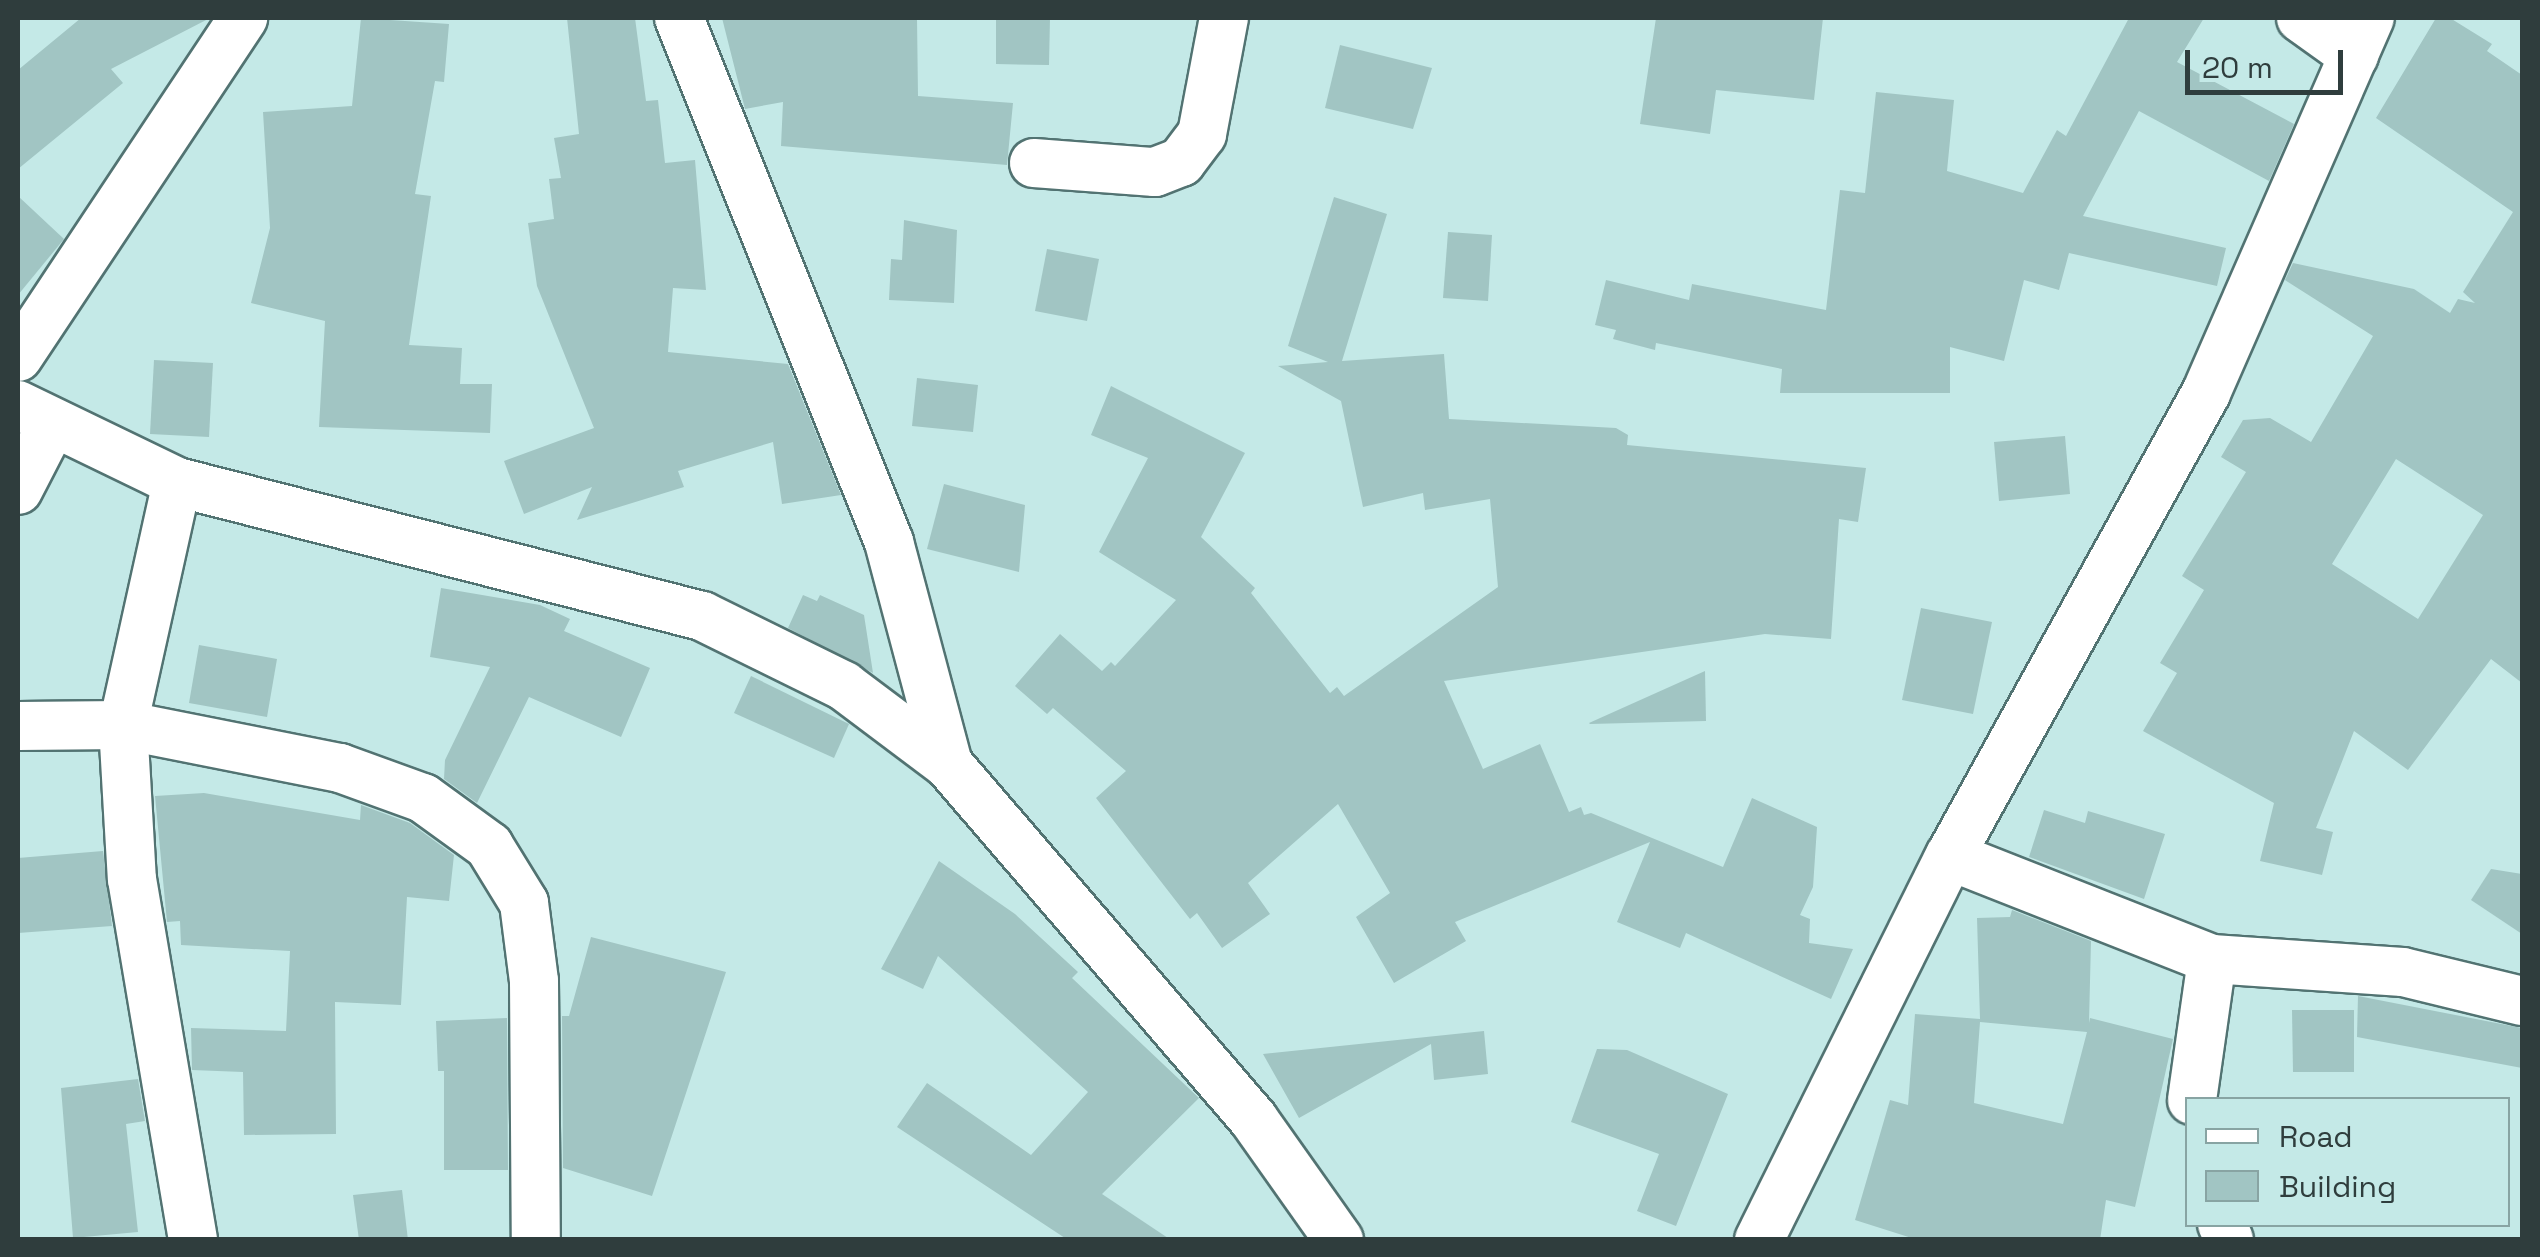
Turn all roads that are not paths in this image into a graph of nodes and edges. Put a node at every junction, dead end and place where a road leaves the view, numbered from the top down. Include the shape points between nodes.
1 (243, 18) edge
2 (679, 18) edge
3 (1224, 18) edge
4 (2302, 18) edge
5 (2362, 37) edge
6 (1034, 163) dead end
7 (18, 357) edge
8 (34, 416) edge
9 (177, 482) junction
10 (18, 490) edge
11 (123, 725) junction
12 (18, 726) edge
13 (948, 764) junction
14 (1950, 856) junction
15 (2212, 960) junction
16 (2522, 1000) edge
17 (2192, 1097) edge
18 (192, 1240) edge
19 (536, 1240) edge
20 (1339, 1240) edge
21 (1759, 1240) edge

1 - 7 street
2 - 13 street via 889,542
3 - 6 street via 1202,134 1181,162 1155,172
4 - 5 street
5 - 14 street via 2206,393
8 - 9 street
8 - 10 street
9 - 11 street
9 - 13 street via 702,616 844,686
11 - 12 street
11 - 18 street via 132,879
11 - 19 street via 340,768 423,798 489,846 524,903 534,981
13 - 20 street via 1254,1120
14 - 15 street
14 - 21 street
15 - 16 street via 2403,972
15 - 17 street

